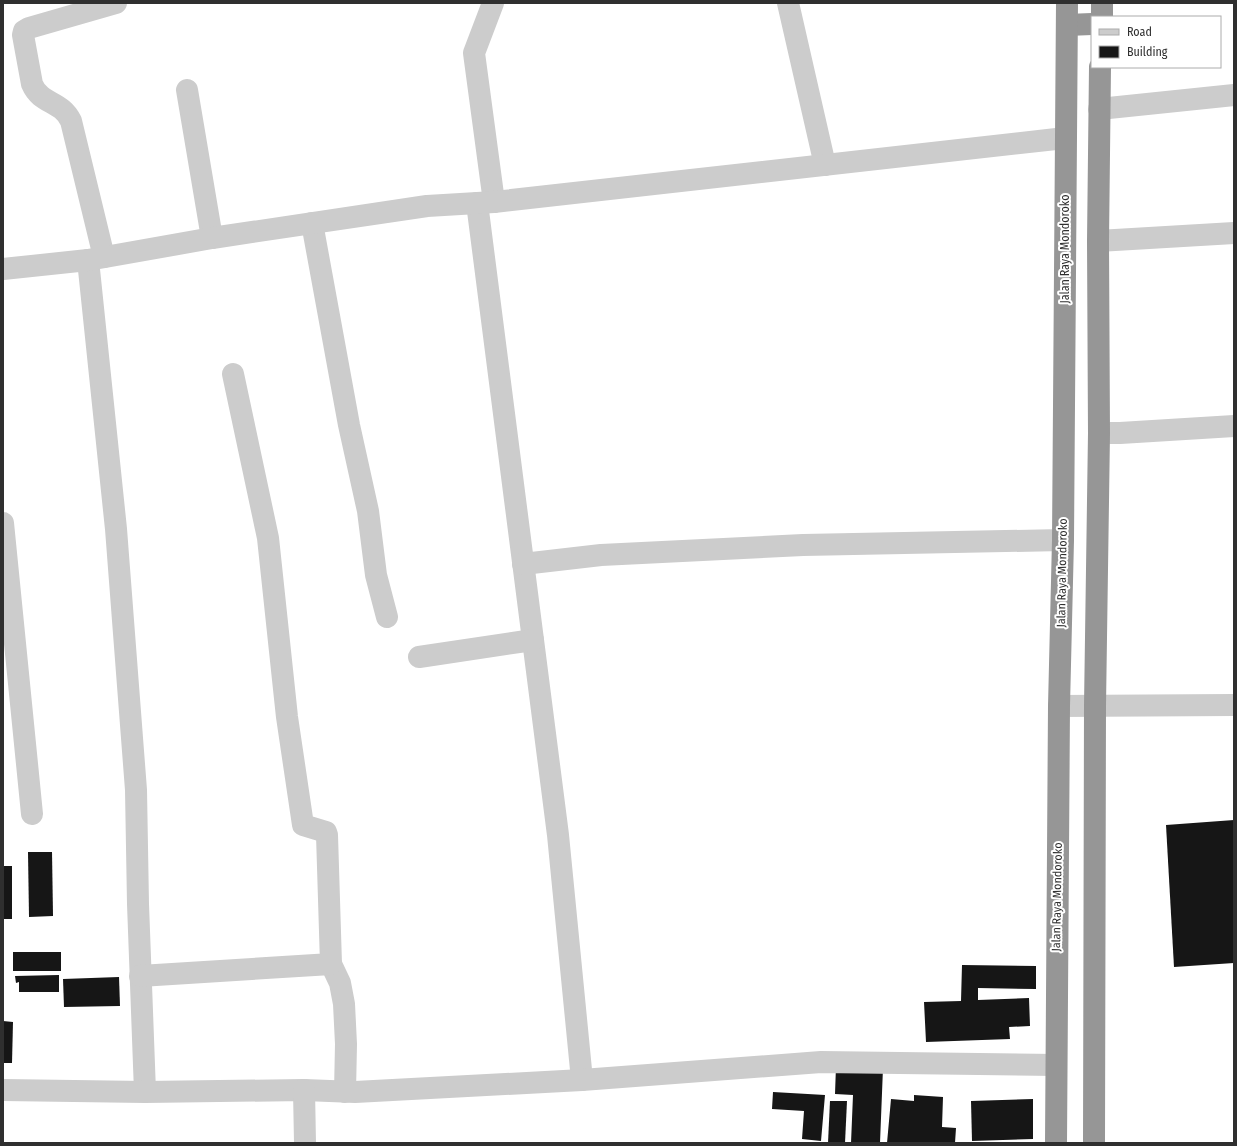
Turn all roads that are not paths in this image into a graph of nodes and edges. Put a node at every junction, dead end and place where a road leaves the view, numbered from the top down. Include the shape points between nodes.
1 (116, 3) edge
2 (493, 3) edge
3 (788, 3) edge
4 (1067, 3) edge
5 (1102, 3) edge
6 (1102, 16) edge
7 (1091, 24) edge
8 (1067, 25) junction
9 (1100, 68) edge
10 (187, 90) dead end
11 (1234, 95) edge
12 (1099, 110) junction
13 (1065, 138) junction
14 (825, 165) junction
15 (486, 202) junction
16 (312, 224) junction
17 (1234, 233) edge
18 (212, 238) junction
19 (1098, 241) junction
20 (96, 258) junction
21 (3, 269) edge
22 (233, 374) dead end
23 (1234, 426) edge
24 (1099, 433) junction
25 (3, 523) edge
26 (1063, 540) junction
27 (523, 564) junction
28 (387, 618) dead end
29 (533, 640) junction
30 (419, 657) dead end
31 (1234, 705) edge
32 (1059, 706) junction
33 (1095, 706) junction
34 (32, 814) dead end
35 (331, 964) junction
36 (140, 976) junction
37 (1056, 1066) junction
38 (582, 1080) junction
39 (3, 1090) edge
40 (304, 1090) junction
41 (145, 1092) junction
42 (345, 1092) junction
43 (305, 1143) edge
44 (1056, 1143) edge
45 (1094, 1143) edge

1 - 20 street via 29,28 23,35 35,91 40,97 68,113 71,121
2 - 15 street via 474,53
3 - 14 street
4 - 8 highway, Jalan Raya Mondoroko
5 - 6 highway
7 - 8 highway
8 - 13 highway, Jalan Raya Mondoroko
9 - 12 highway
10 - 18 street
11 - 12 street
12 - 19 highway
13 - 14 street
13 - 26 highway, Jalan Raya Mondoroko
14 - 15 street
15 - 16 street via 427,206
15 - 27 street
16 - 18 street
16 - 28 street via 349,425 368,511 376,575
17 - 19 street
18 - 20 street
19 - 24 highway
20 - 21 street
20 - 36 street via 136,790
22 - 35 street via 268,538 287,717 303,825 326,832 327,835
23 - 24 street
24 - 33 highway
25 - 34 street
26 - 27 street via 803,545 601,555
26 - 32 highway, Jalan Raya Mondoroko
27 - 29 street
29 - 30 street
29 - 38 street via 558,835
31 - 33 street
32 - 33 street
32 - 37 highway, Jalan Raya Mondoroko
33 - 45 highway
35 - 36 street
35 - 42 street via 340,983 344,1004
36 - 41 street
37 - 38 street via 821,1062
37 - 44 highway, Jalan Raya Mondoroko
38 - 42 street
39 - 41 street
40 - 41 street
40 - 42 street
40 - 43 street

